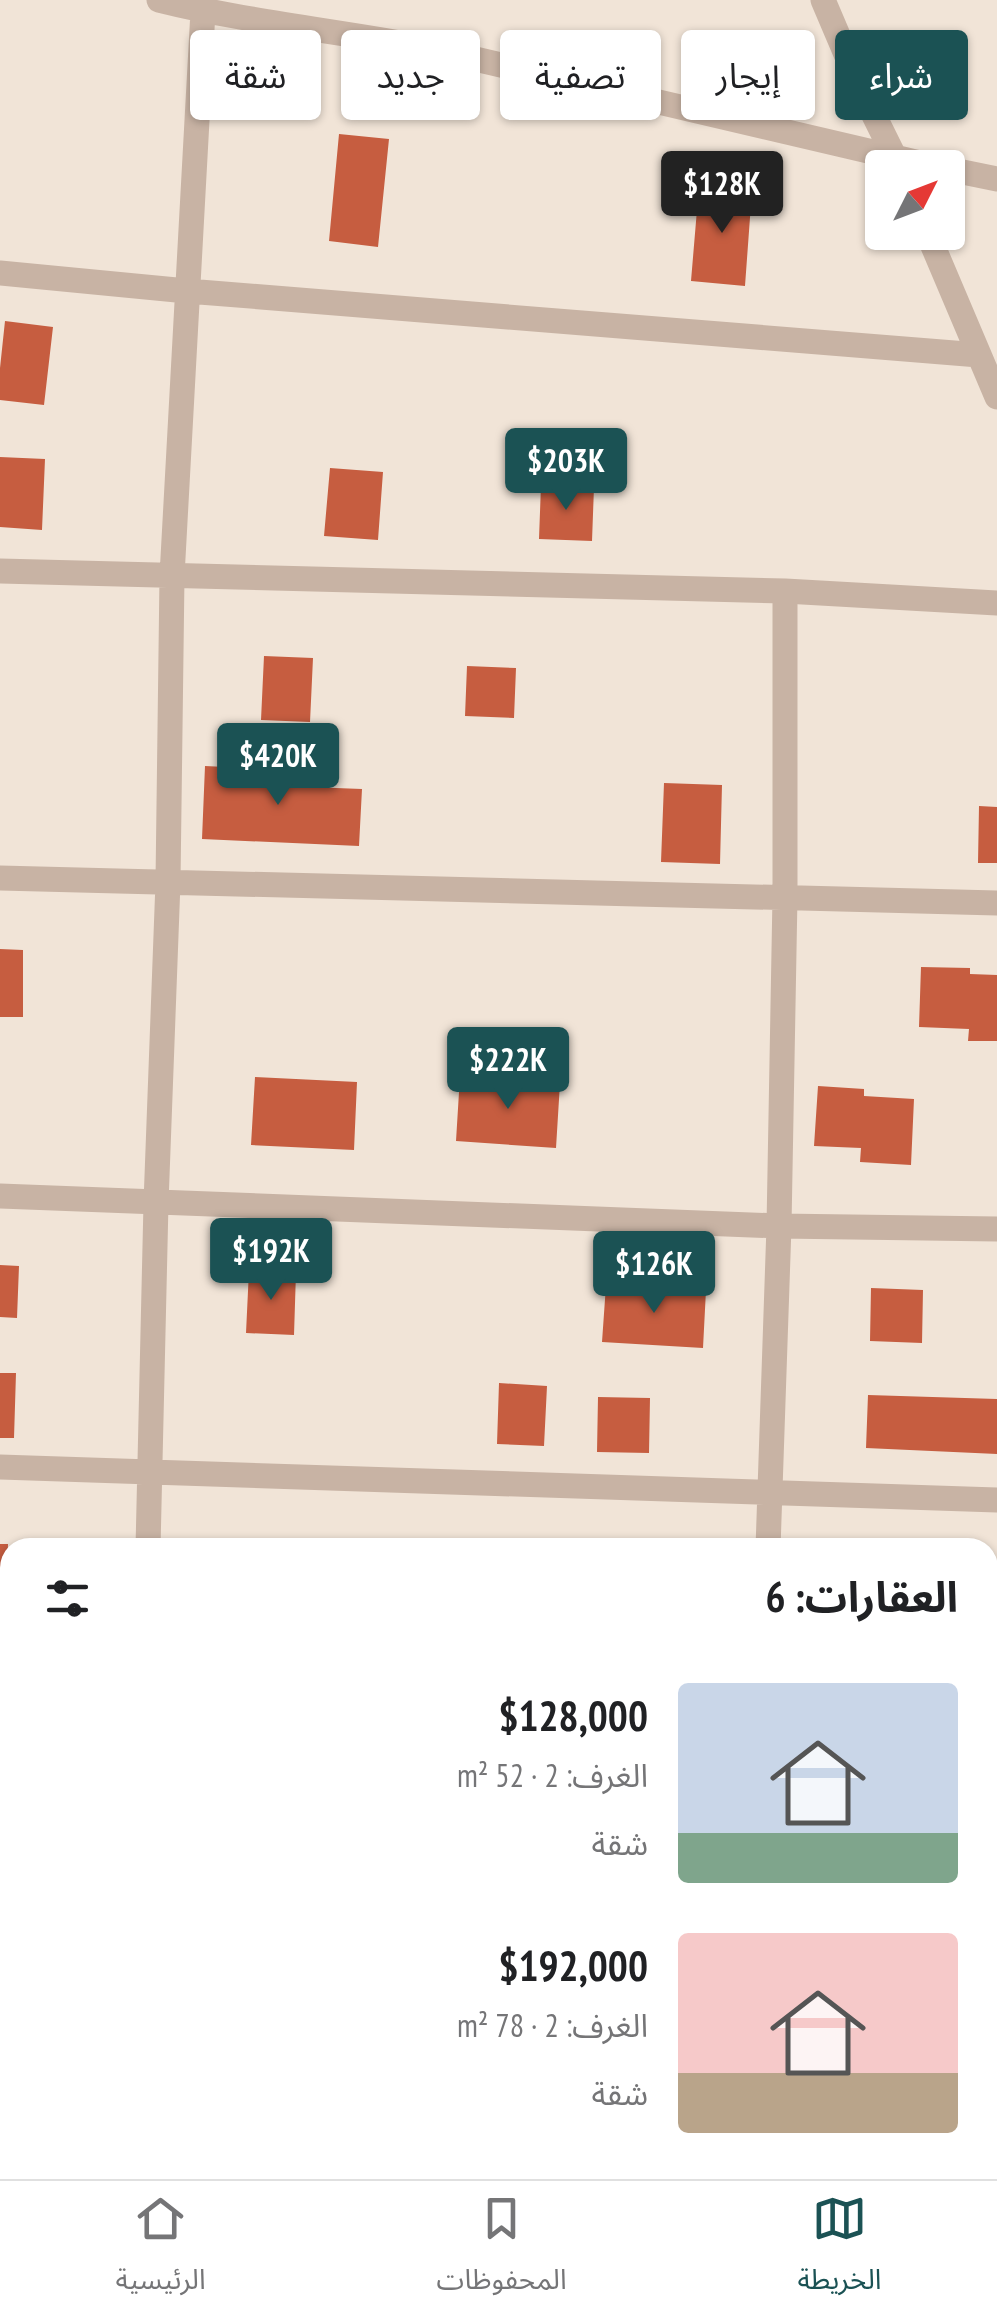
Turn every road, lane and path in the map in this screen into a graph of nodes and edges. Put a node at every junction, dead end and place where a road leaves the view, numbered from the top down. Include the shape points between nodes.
1 (159, 0) edge
2 (823, 0) edge
3 (203, 11) junction
4 (891, 150) edge
5 (865, 152) edge
6 (965, 172) edge
7 (997, 179) edge
8 (935, 250) edge
9 (0, 272) edge
10 (187, 291) junction
11 (979, 355) junction
12 (997, 397) edge
13 (0, 570) edge
14 (172, 576) junction
15 (786, 590) junction
16 (997, 603) edge
17 (0, 878) edge
18 (168, 882) junction
19 (785, 896) junction
20 (997, 903) edge
21 (0, 1196) edge
22 (156, 1203) junction
23 (779, 1226) junction
24 (997, 1229) edge
25 (0, 1467) edge
26 (151, 1472) junction
27 (769, 1493) junction
28 (997, 1500) edge
29 (148, 1538) edge
30 (768, 1538) edge

1 - 3 street
2 - 4 street
3 - 5 street via 428,48
3 - 10 street
6 - 7 street
8 - 11 street
9 - 10 street
10 - 11 street
10 - 14 street
11 - 12 street
13 - 14 street
14 - 15 street
14 - 18 street
15 - 16 street
15 - 19 street
17 - 18 street
18 - 19 street
18 - 22 street
19 - 20 street
19 - 23 street
21 - 22 street
22 - 23 street
22 - 26 street
23 - 24 street
23 - 27 street
25 - 26 street
26 - 27 street
26 - 29 street
27 - 28 street
27 - 30 street

